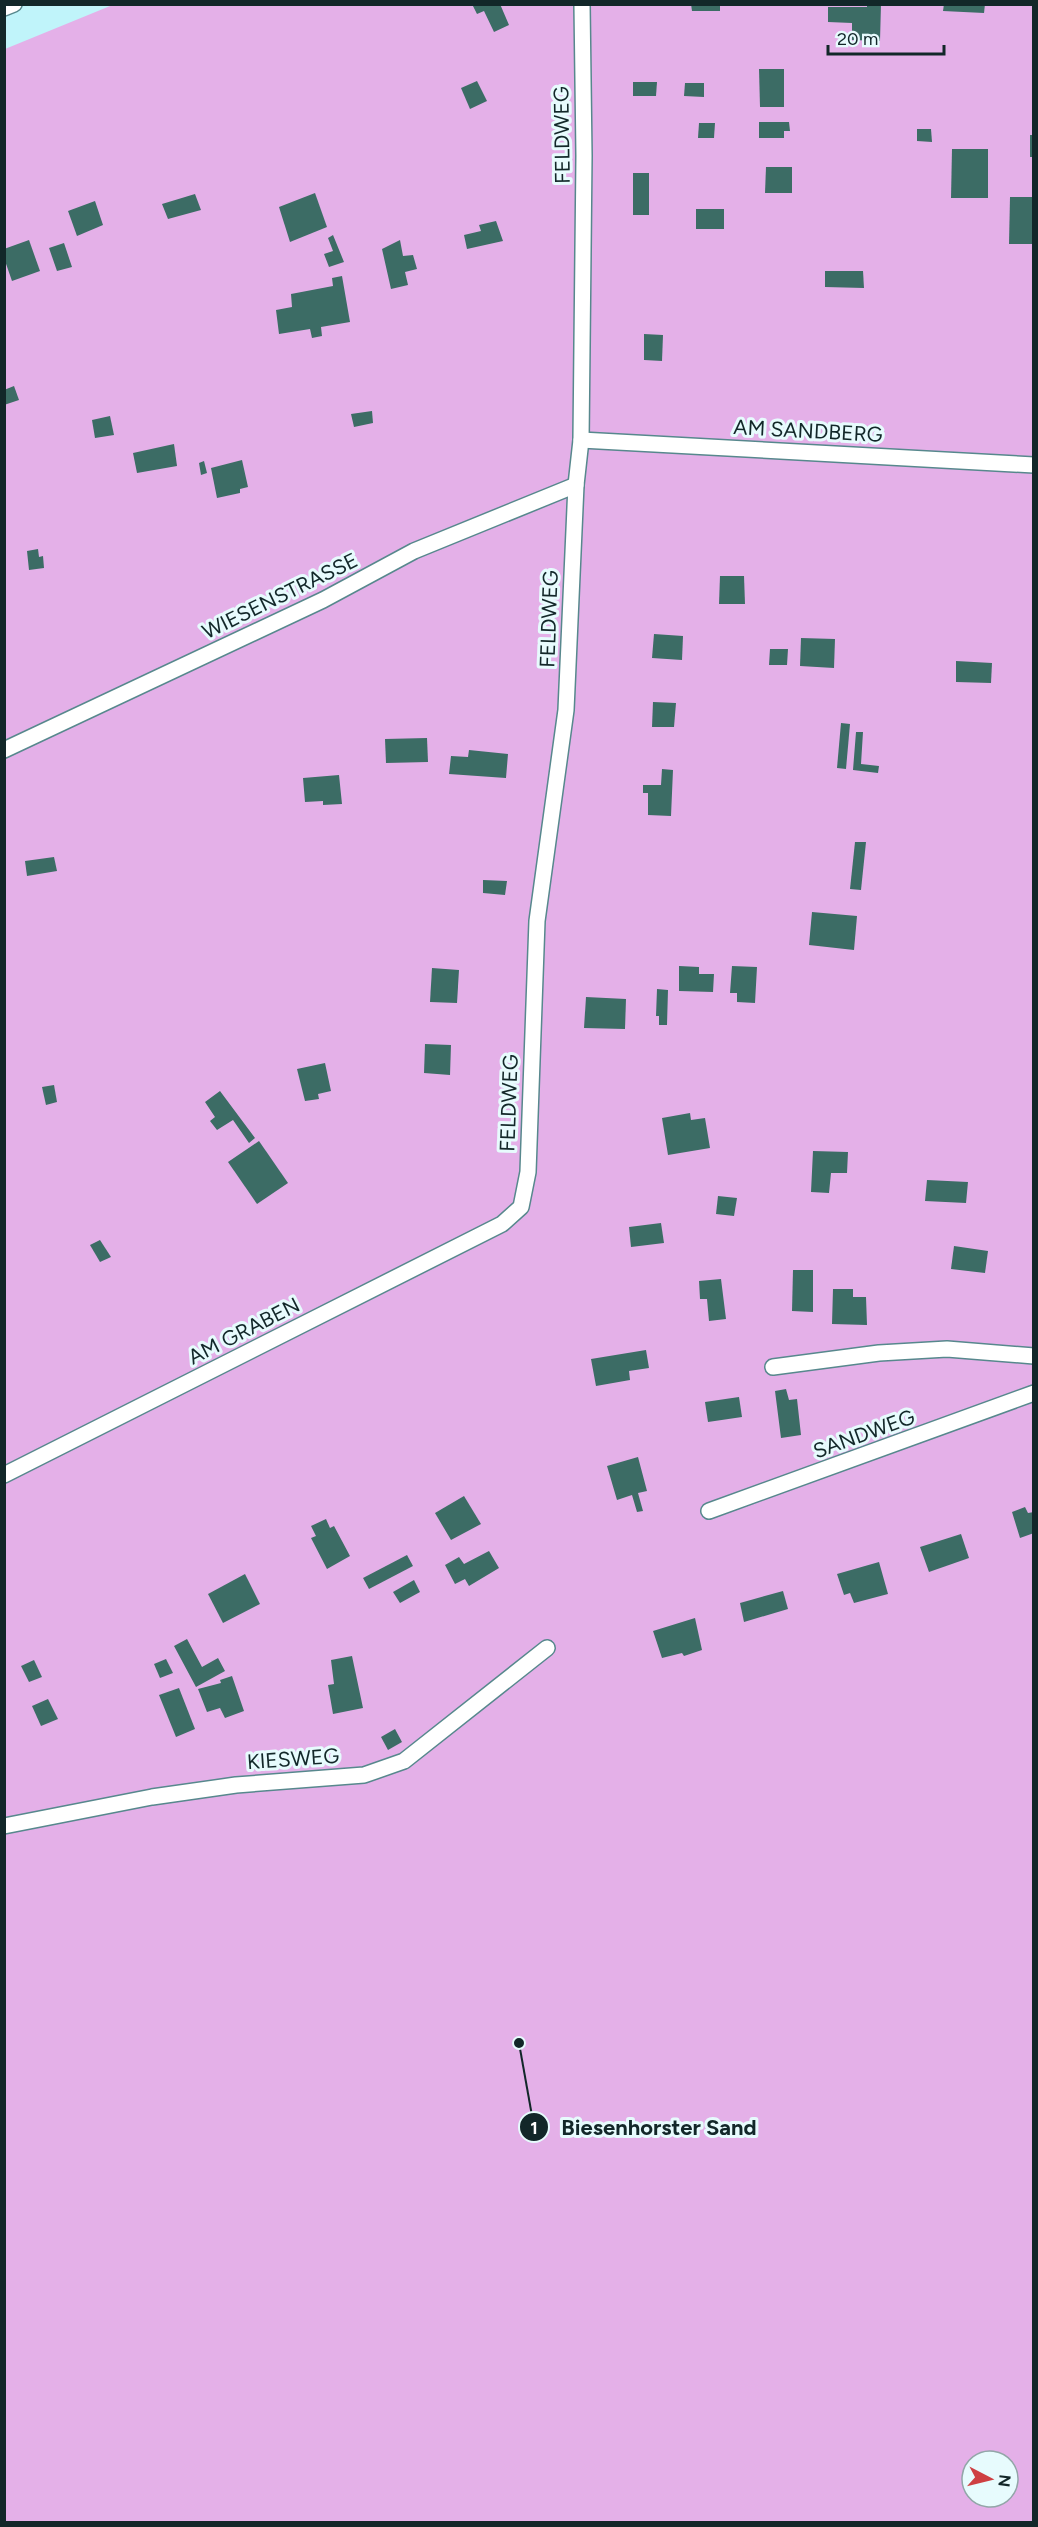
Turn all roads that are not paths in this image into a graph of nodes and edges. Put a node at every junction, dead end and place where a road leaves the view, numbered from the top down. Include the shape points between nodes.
1 (14, 4) edge
2 (582, 4) edge
3 (4, 8) edge
4 (581, 440) junction
5 (1034, 465) edge
6 (576, 485) junction
7 (4, 750) edge
8 (502, 1224) joint
9 (1034, 1356) edge
10 (773, 1367) dead end
11 (1034, 1393) edge
12 (4, 1475) edge
13 (709, 1511) dead end
14 (547, 1648) dead end
15 (4, 1826) edge

1 - 3 lane
2 - 4 lane, FELDWEG
4 - 5 lane, AM SANDBERG
4 - 6 lane, FELDWEG
6 - 7 lane, WIESENSTRASSE via 414,551 323,600
6 - 8 lane, FELDWEG via 566,711 537,921 528,1172 521,1207
8 - 12 lane, AM GRABEN
9 - 10 lane via 947,1349 879,1353
11 - 13 lane, SANDWEG
14 - 15 lane, KIESWEG via 404,1761 364,1775 236,1785

